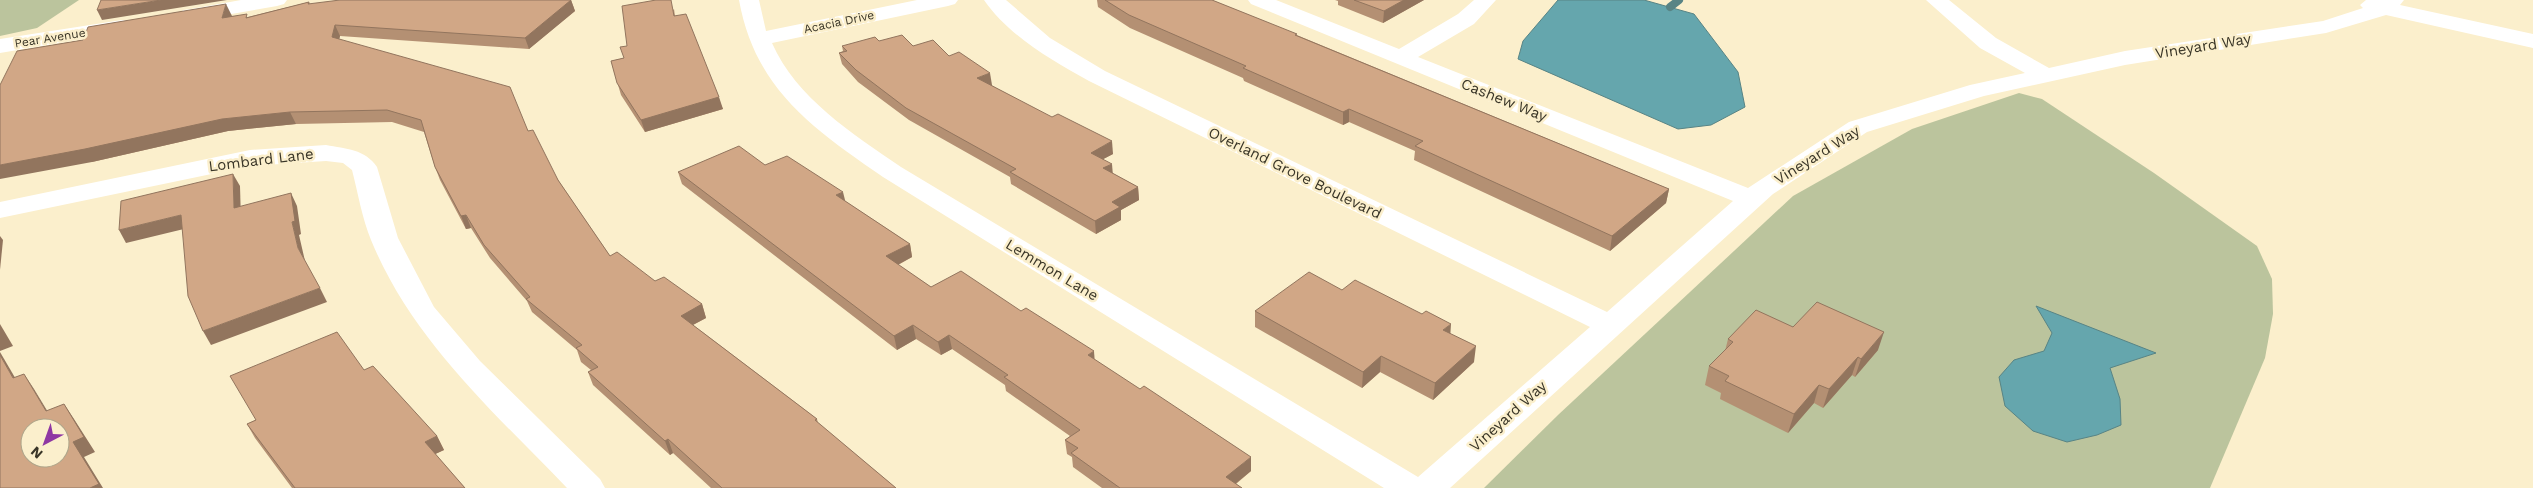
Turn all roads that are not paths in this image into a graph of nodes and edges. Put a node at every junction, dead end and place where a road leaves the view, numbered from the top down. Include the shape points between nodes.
1 (277, 0) edge
2 (749, 0) edge
3 (948, 0) edge
4 (994, 0) edge
5 (1258, 0) edge
6 (1486, 0) edge
7 (1936, 0) edge
8 (2355, 0) edge
9 (2388, 5) edge
10 (173, 18) edge
11 (145, 22) edge
12 (760, 39) junction
13 (2533, 41) edge
14 (0, 46) edge
15 (1400, 58) junction
16 (2044, 75) junction
17 (1751, 199) junction
18 (0, 210) edge
19 (1609, 325) junction
20 (588, 488) edge
21 (1410, 488) edge
22 (1428, 488) edge

1 - 10 street
2 - 12 street, Lemmon Lane
3 - 12 street, Acacia Drive
4 - 19 street, Overland Grove Boulevard via 1045,46 1097,76
5 - 15 street, Cashew Way
6 - 15 street via 1466,19
7 - 16 street via 1988,43
8 - 9 street
9 - 13 street
9 - 16 street, Vineyard Way via 2326,27 2125,58
11 - 14 street, Pear Avenue
12 - 21 street, Lemmon Lane via 771,62 795,96 835,133 892,172
15 - 17 street, Cashew Way
16 - 17 street, Vineyard Way via 1978,90 1858,127
17 - 19 street, Vineyard Way
18 - 20 street, Lombard Lane via 250,158 326,152 351,157 364,167 384,238 423,312 469,368
19 - 22 street, Vineyard Way

